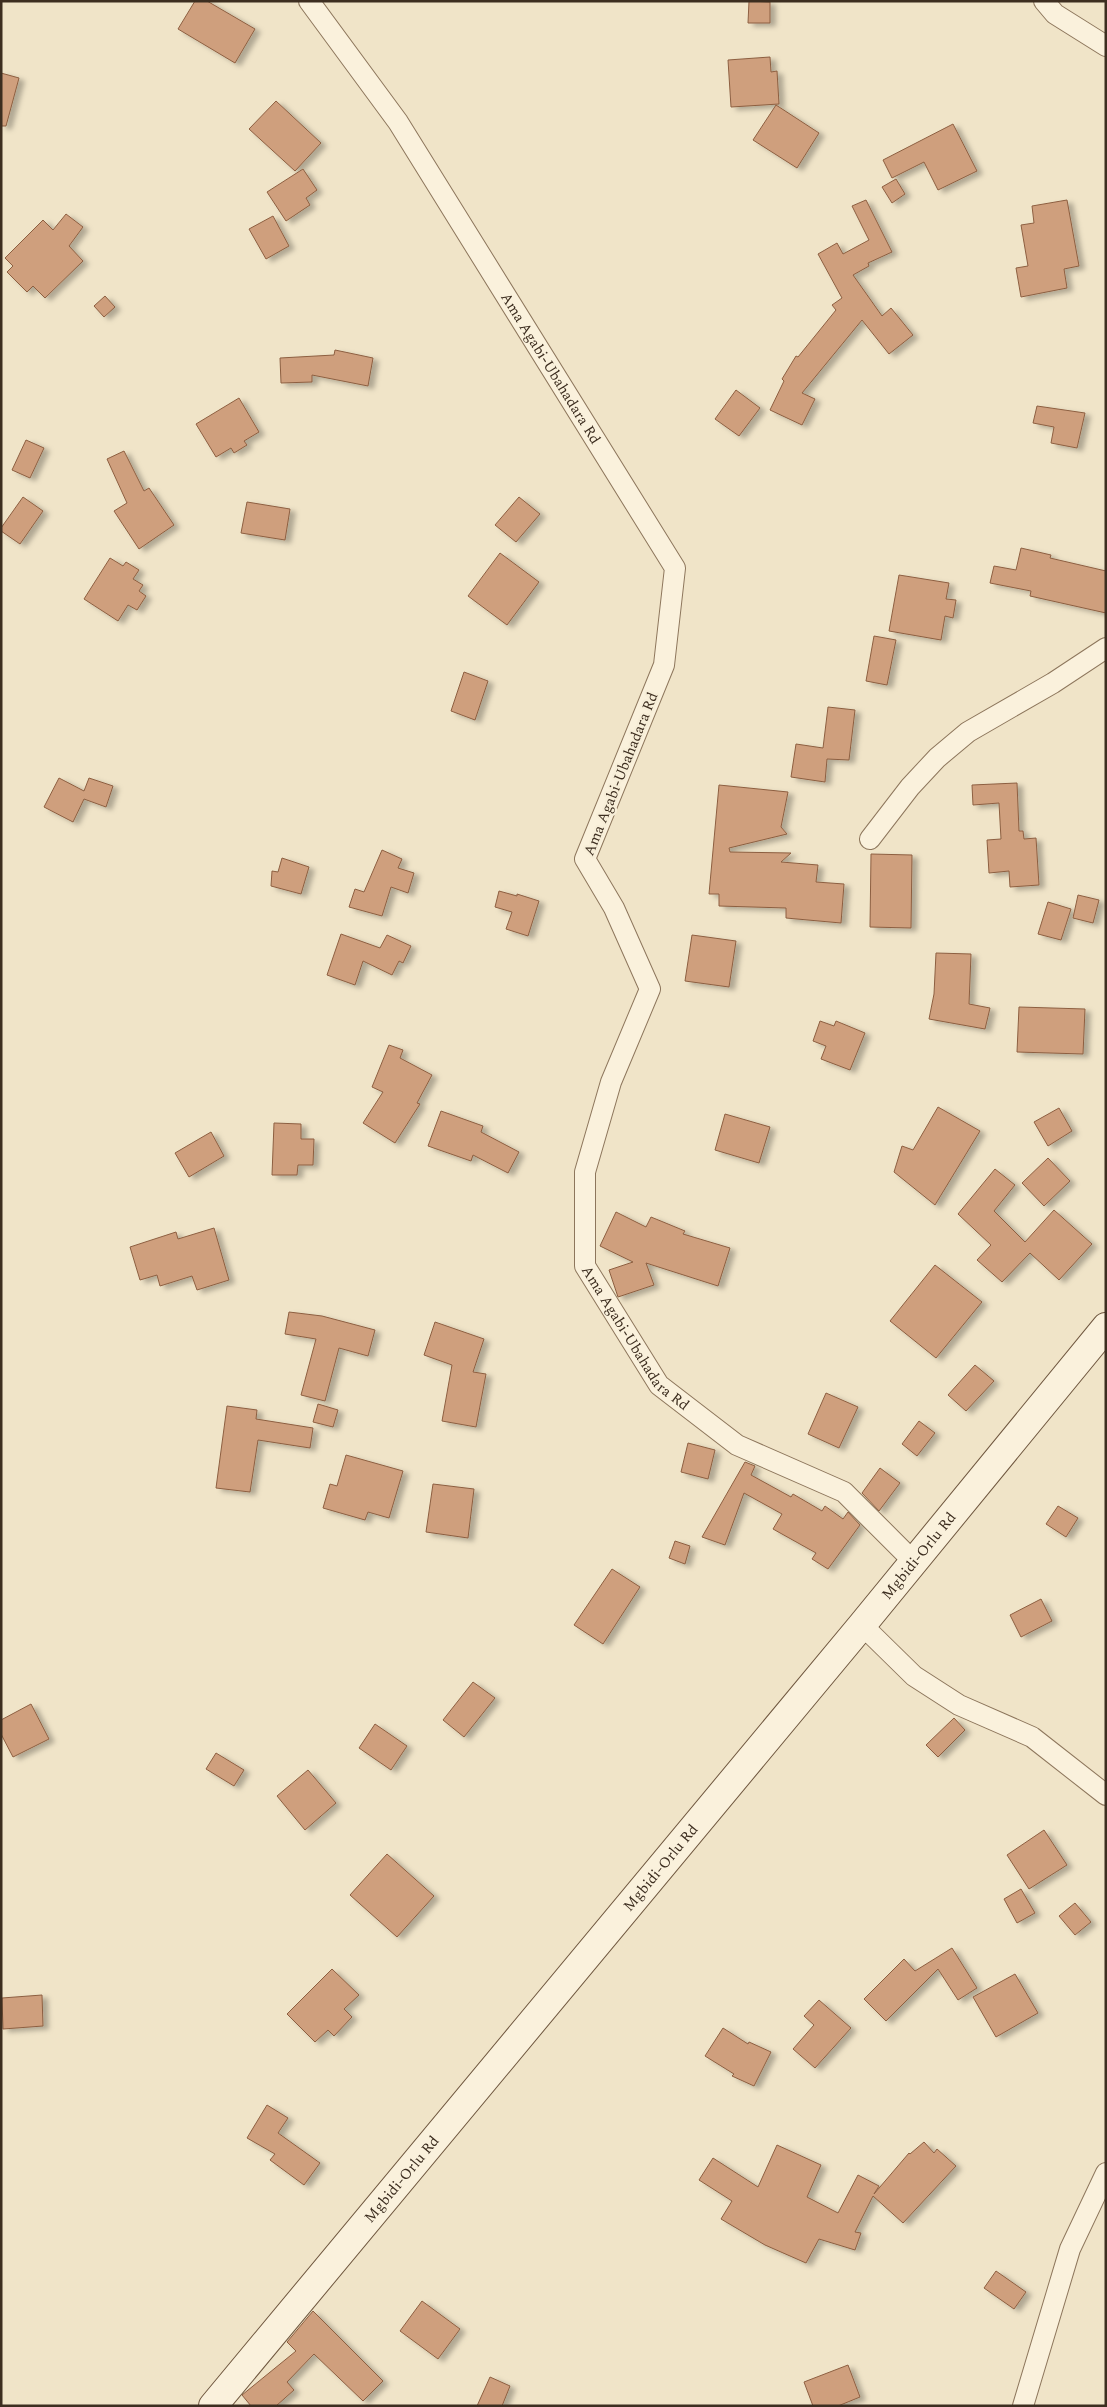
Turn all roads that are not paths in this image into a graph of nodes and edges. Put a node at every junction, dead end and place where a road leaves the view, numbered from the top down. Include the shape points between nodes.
1 (308, 1) edge
2 (1044, 1) edge
3 (1106, 46) edge
4 (1106, 648) edge
5 (870, 839) dead end
6 (1106, 1327) edge
7 (914, 1562) junction
8 (862, 1625) junction
9 (1106, 1795) edge
10 (1106, 2173) edge
11 (213, 2406) edge
12 (1023, 2406) edge

1 - 7 street, Ama Agabi-Ubahadara Rd via 398,122 676,568 664,665 585,858 614,908 650,989 611,1082 585,1172 585,1266 659,1385 737,1445 844,1492
2 - 3 street via 1055,14
4 - 5 street via 968,732 915,782
6 - 7 main road, Mgbidi-Orlu Rd
7 - 8 main road, Mgbidi-Orlu Rd
8 - 9 street via 914,1676 959,1705 1032,1737
8 - 11 main road, Mgbidi-Orlu Rd
10 - 12 street via 1070,2248

